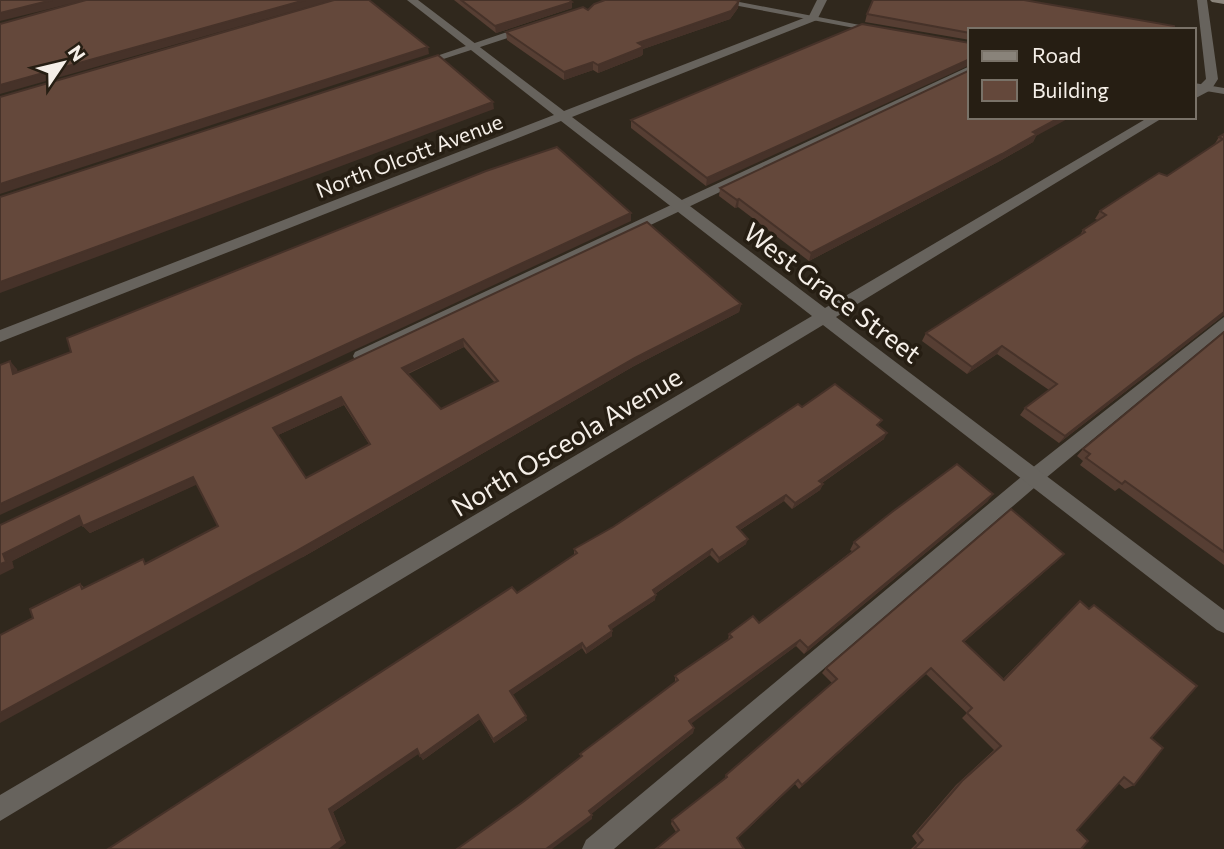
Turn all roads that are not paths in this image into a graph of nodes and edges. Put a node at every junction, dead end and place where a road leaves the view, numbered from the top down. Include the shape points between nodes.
1 (412, 0) edge
2 (712, 0) edge
3 (822, 0) edge
4 (1202, 0) edge
5 (1215, 0) edge
6 (1224, 1) edge
7 (813, 18) junction
8 (537, 25) edge
9 (891, 32) edge
10 (473, 46) junction
11 (407, 68) edge
12 (968, 70) edge
13 (1200, 87) edge
14 (1224, 91) edge
15 (565, 117) junction
16 (1155, 119) edge
17 (680, 205) junction
18 (825, 317) junction
19 (1224, 323) edge
20 (0, 336) edge
21 (352, 360) edge
22 (1034, 477) junction
23 (1224, 623) edge
24 (0, 809) edge
25 (595, 849) edge

1 - 10 street, West Grace Street
2 - 7 street
3 - 7 street
4 - 13 street via 1212,79
5 - 6 main road
7 - 9 street
7 - 15 street, North Olcott Avenue
8 - 10 street
10 - 11 street
10 - 15 street, West Grace Street
12 - 17 street
13 - 14 street
15 - 17 street, West Grace Street
15 - 20 street, North Olcott Avenue
16 - 18 street, North Osceola Avenue
17 - 18 street, West Grace Street
17 - 21 street
18 - 22 street, West Grace Street
18 - 24 street, North Osceola Avenue
19 - 22 street
22 - 23 street, West Grace Street
22 - 25 street

